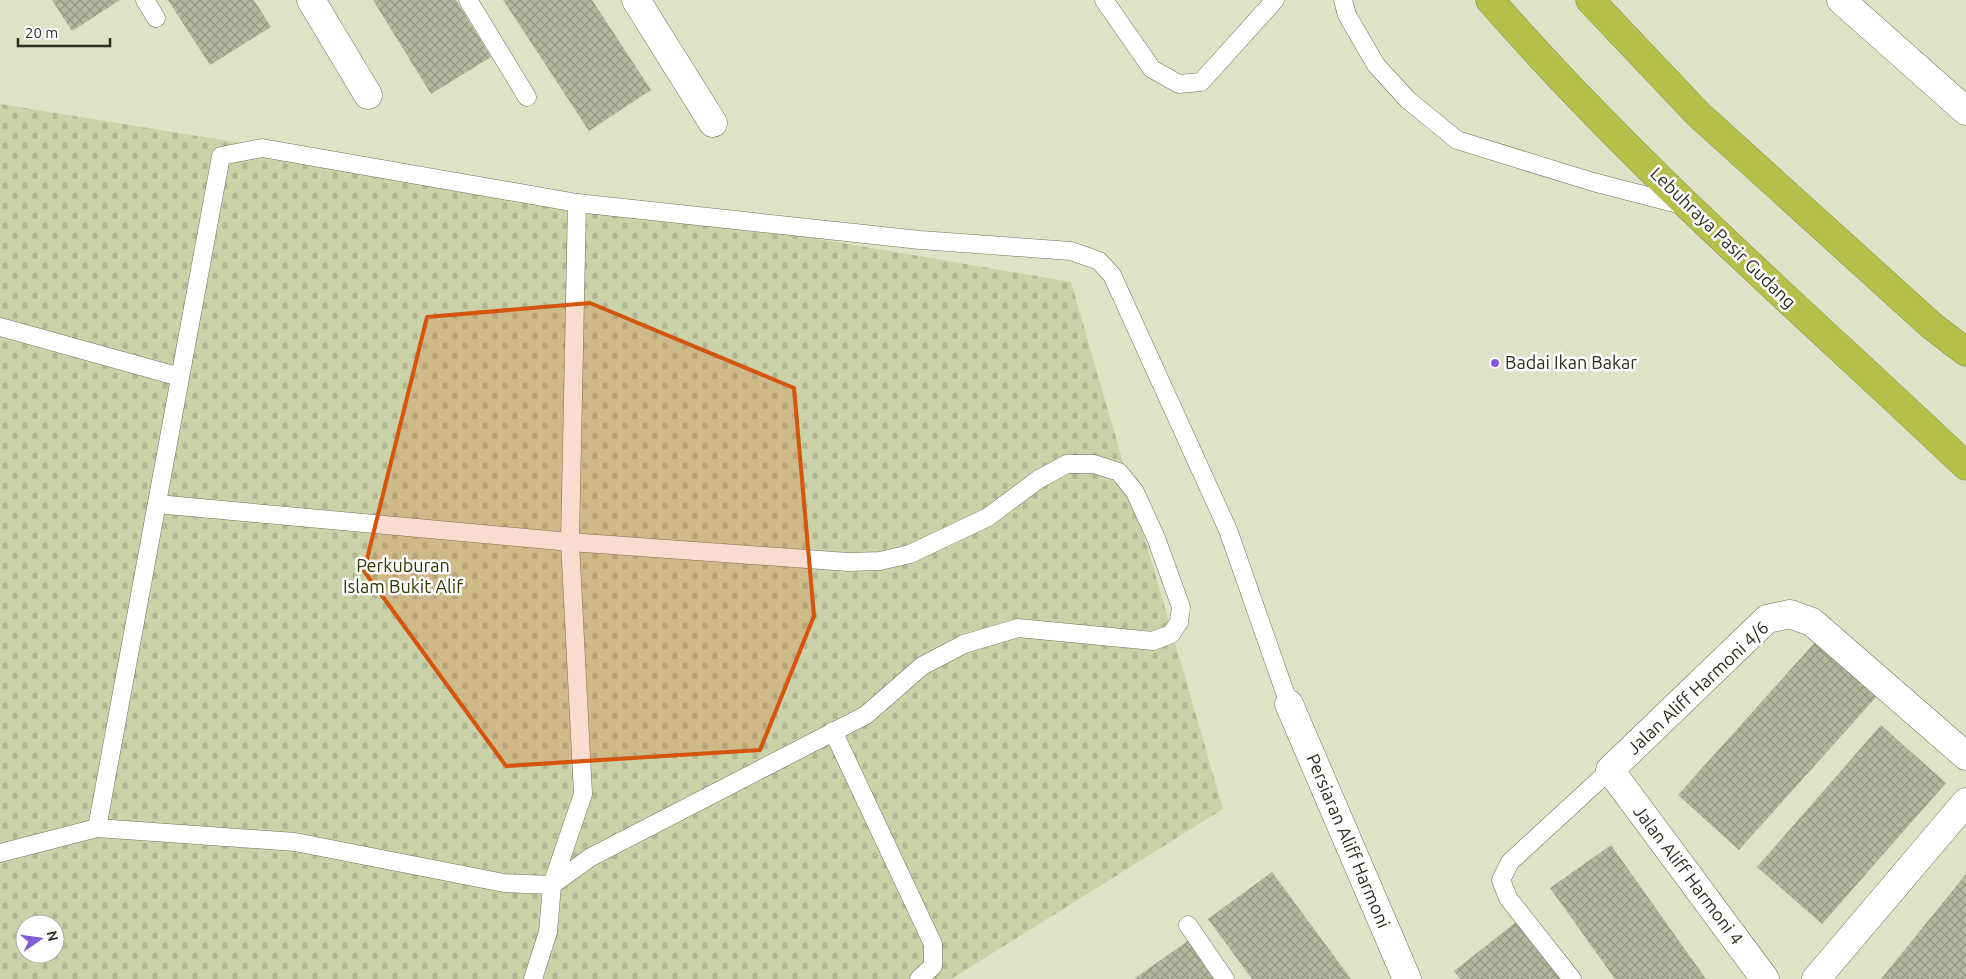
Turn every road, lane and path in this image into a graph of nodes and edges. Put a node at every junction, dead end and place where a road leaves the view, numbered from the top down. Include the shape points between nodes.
1 (145, 0) edge
2 (311, 0) edge
3 (468, 0) edge
4 (636, 0) edge
5 (1104, 0) edge
6 (1275, 0) edge
7 (1343, 0) edge
8 (1490, 0) edge
9 (1590, 0) edge
10 (1841, 0) edge
11 (156, 18) dead end
12 (368, 95) dead end
13 (527, 97) dead end
14 (1963, 102) edge
15 (713, 122) dead end
16 (577, 203) junction
17 (1686, 206) junction
18 (0, 327) edge
19 (1966, 352) edge
20 (180, 376) junction
21 (1930, 432) junction
22 (1966, 466) edge
23 (1966, 476) edge
24 (157, 504) junction
25 (570, 542) junction
26 (1289, 704) joint
27 (833, 731) junction
28 (1966, 756) edge
29 (1610, 770) junction
30 (1966, 802) edge
31 (97, 828) junction
32 (0, 853) edge
33 (552, 885) junction
34 (1188, 925) dead end
35 (533, 979) edge
36 (919, 979) edge
37 (1225, 979) edge
38 (1407, 979) edge
39 (1572, 979) edge
40 (1765, 979) edge
41 (1816, 979) edge

1 - 11 lane
2 - 12 street
3 - 13 lane
4 - 15 street
5 - 6 lane via 1152,69 1179,84 1201,82
7 - 17 lane via 1347,15 1376,65 1408,100 1457,140 1593,182
8 - 17 highway, Lebuhraya Pasir Gudang via 1529,46
9 - 19 highway via 1698,114 1932,326
10 - 14 street
16 - 20 lane via 262,148 221,156
16 - 25 lane
16 - 26 lane via 920,240 1071,251 1099,261 1112,275 1228,530
17 - 21 highway, Lebuhraya Pasir Gudang
18 - 20 lane
20 - 24 lane
21 - 22 highway, Lebuhraya Pasir Gudang
21 - 23 highway
24 - 25 lane
24 - 31 lane
25 - 27 lane via 848,562 880,561 910,554 988,516 1039,479 1067,464 1094,464 1119,472 1135,492 1181,607 1179,622 1171,634 1153,641 1018,628 964,644 922,666 866,715
25 - 33 lane via 583,794
26 - 38 street, Persiaran Aliff Harmoni
27 - 33 lane via 591,858
27 - 36 lane via 933,944 933,966
28 - 29 street, Jalan Aliff Harmoni 4/6 via 1812,622 1790,614 1767,619
29 - 39 lane via 1510,862 1501,880 1508,898
29 - 40 street, Jalan Aliff Harmoni 4
30 - 41 street
31 - 32 lane
31 - 33 lane via 295,842 504,883
33 - 35 lane via 548,932
34 - 37 lane

